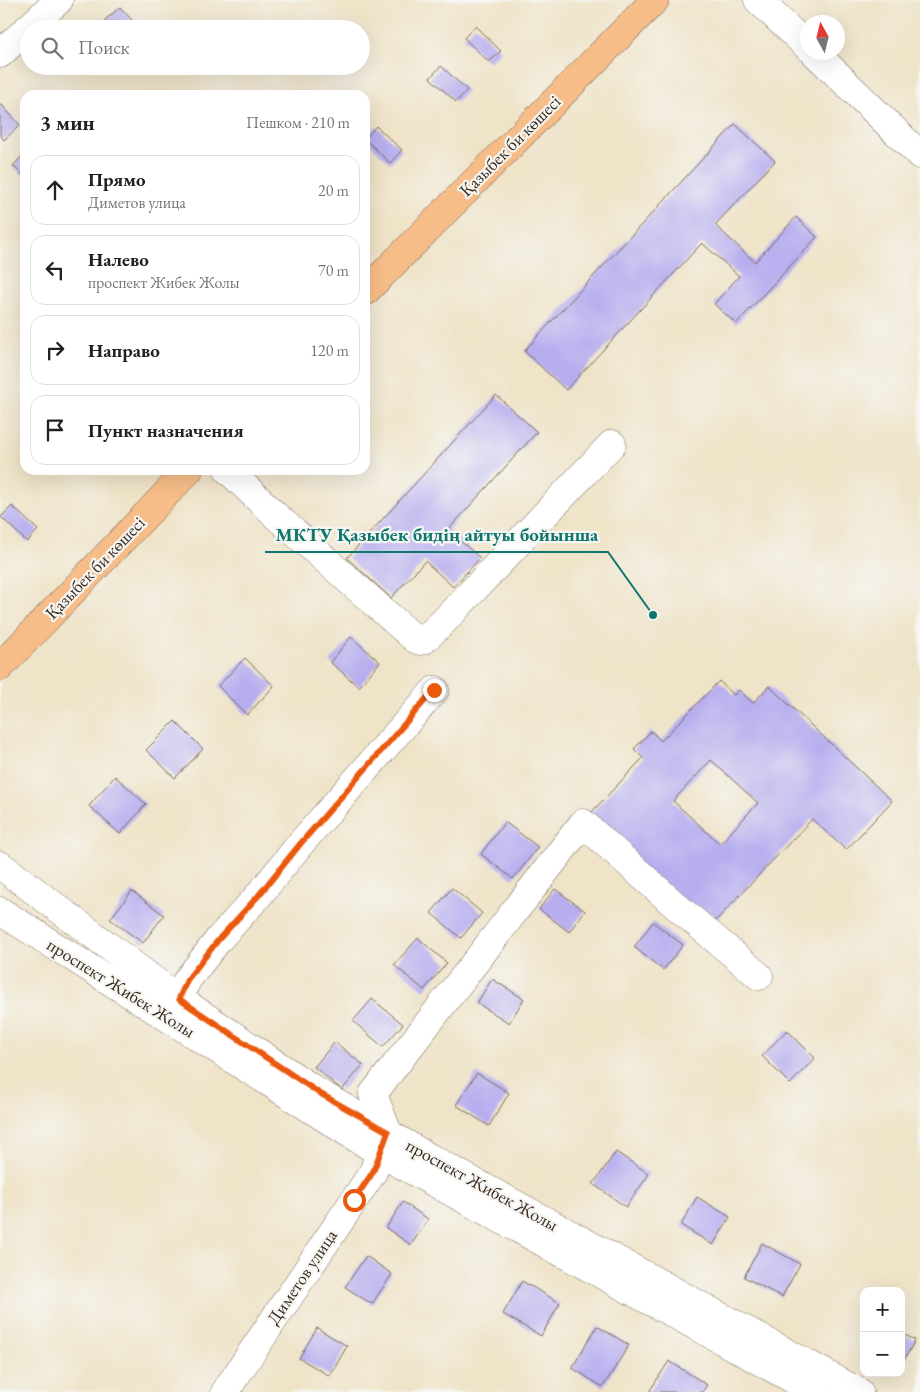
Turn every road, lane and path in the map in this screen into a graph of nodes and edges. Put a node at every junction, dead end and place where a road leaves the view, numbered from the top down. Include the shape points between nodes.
1 (59, 0) edge
2 (655, 0) edge
3 (758, 0) edge
4 (37, 20) edge
5 (20, 36) edge
6 (800, 39) edge
7 (0, 54) edge
8 (822, 60) edge
9 (920, 155) edge
10 (370, 287) edge
11 (612, 444) dead end
12 (184, 475) edge
13 (233, 475) edge
14 (0, 667) edge
15 (434, 690) dead end
16 (0, 865) edge
17 (0, 911) edge
18 (759, 976) dead end
19 (179, 999) junction
20 (384, 1143) junction
21 (225, 1392) edge
22 (816, 1392) edge
23 (859, 1392) edge

1 - 4 street
2 - 10 main road, Қазыбек би көшесі
3 - 6 street
5 - 7 street
8 - 9 street
11 - 13 street via 443,622 420,641
12 - 14 main road, Қазыбек би көшесі
15 - 19 street via 219,939 187,980
16 - 19 street, проспект Жибек Жолы
17 - 20 street, проспект Жибек Жолы
18 - 20 street via 583,823 373,1094
19 - 20 street, проспект Жибек Жолы via 319,1093
20 - 21 street, Диметов улица via 373,1172
20 - 22 street, проспект Жибек Жолы
20 - 23 street, проспект Жибек Жолы via 443,1164

